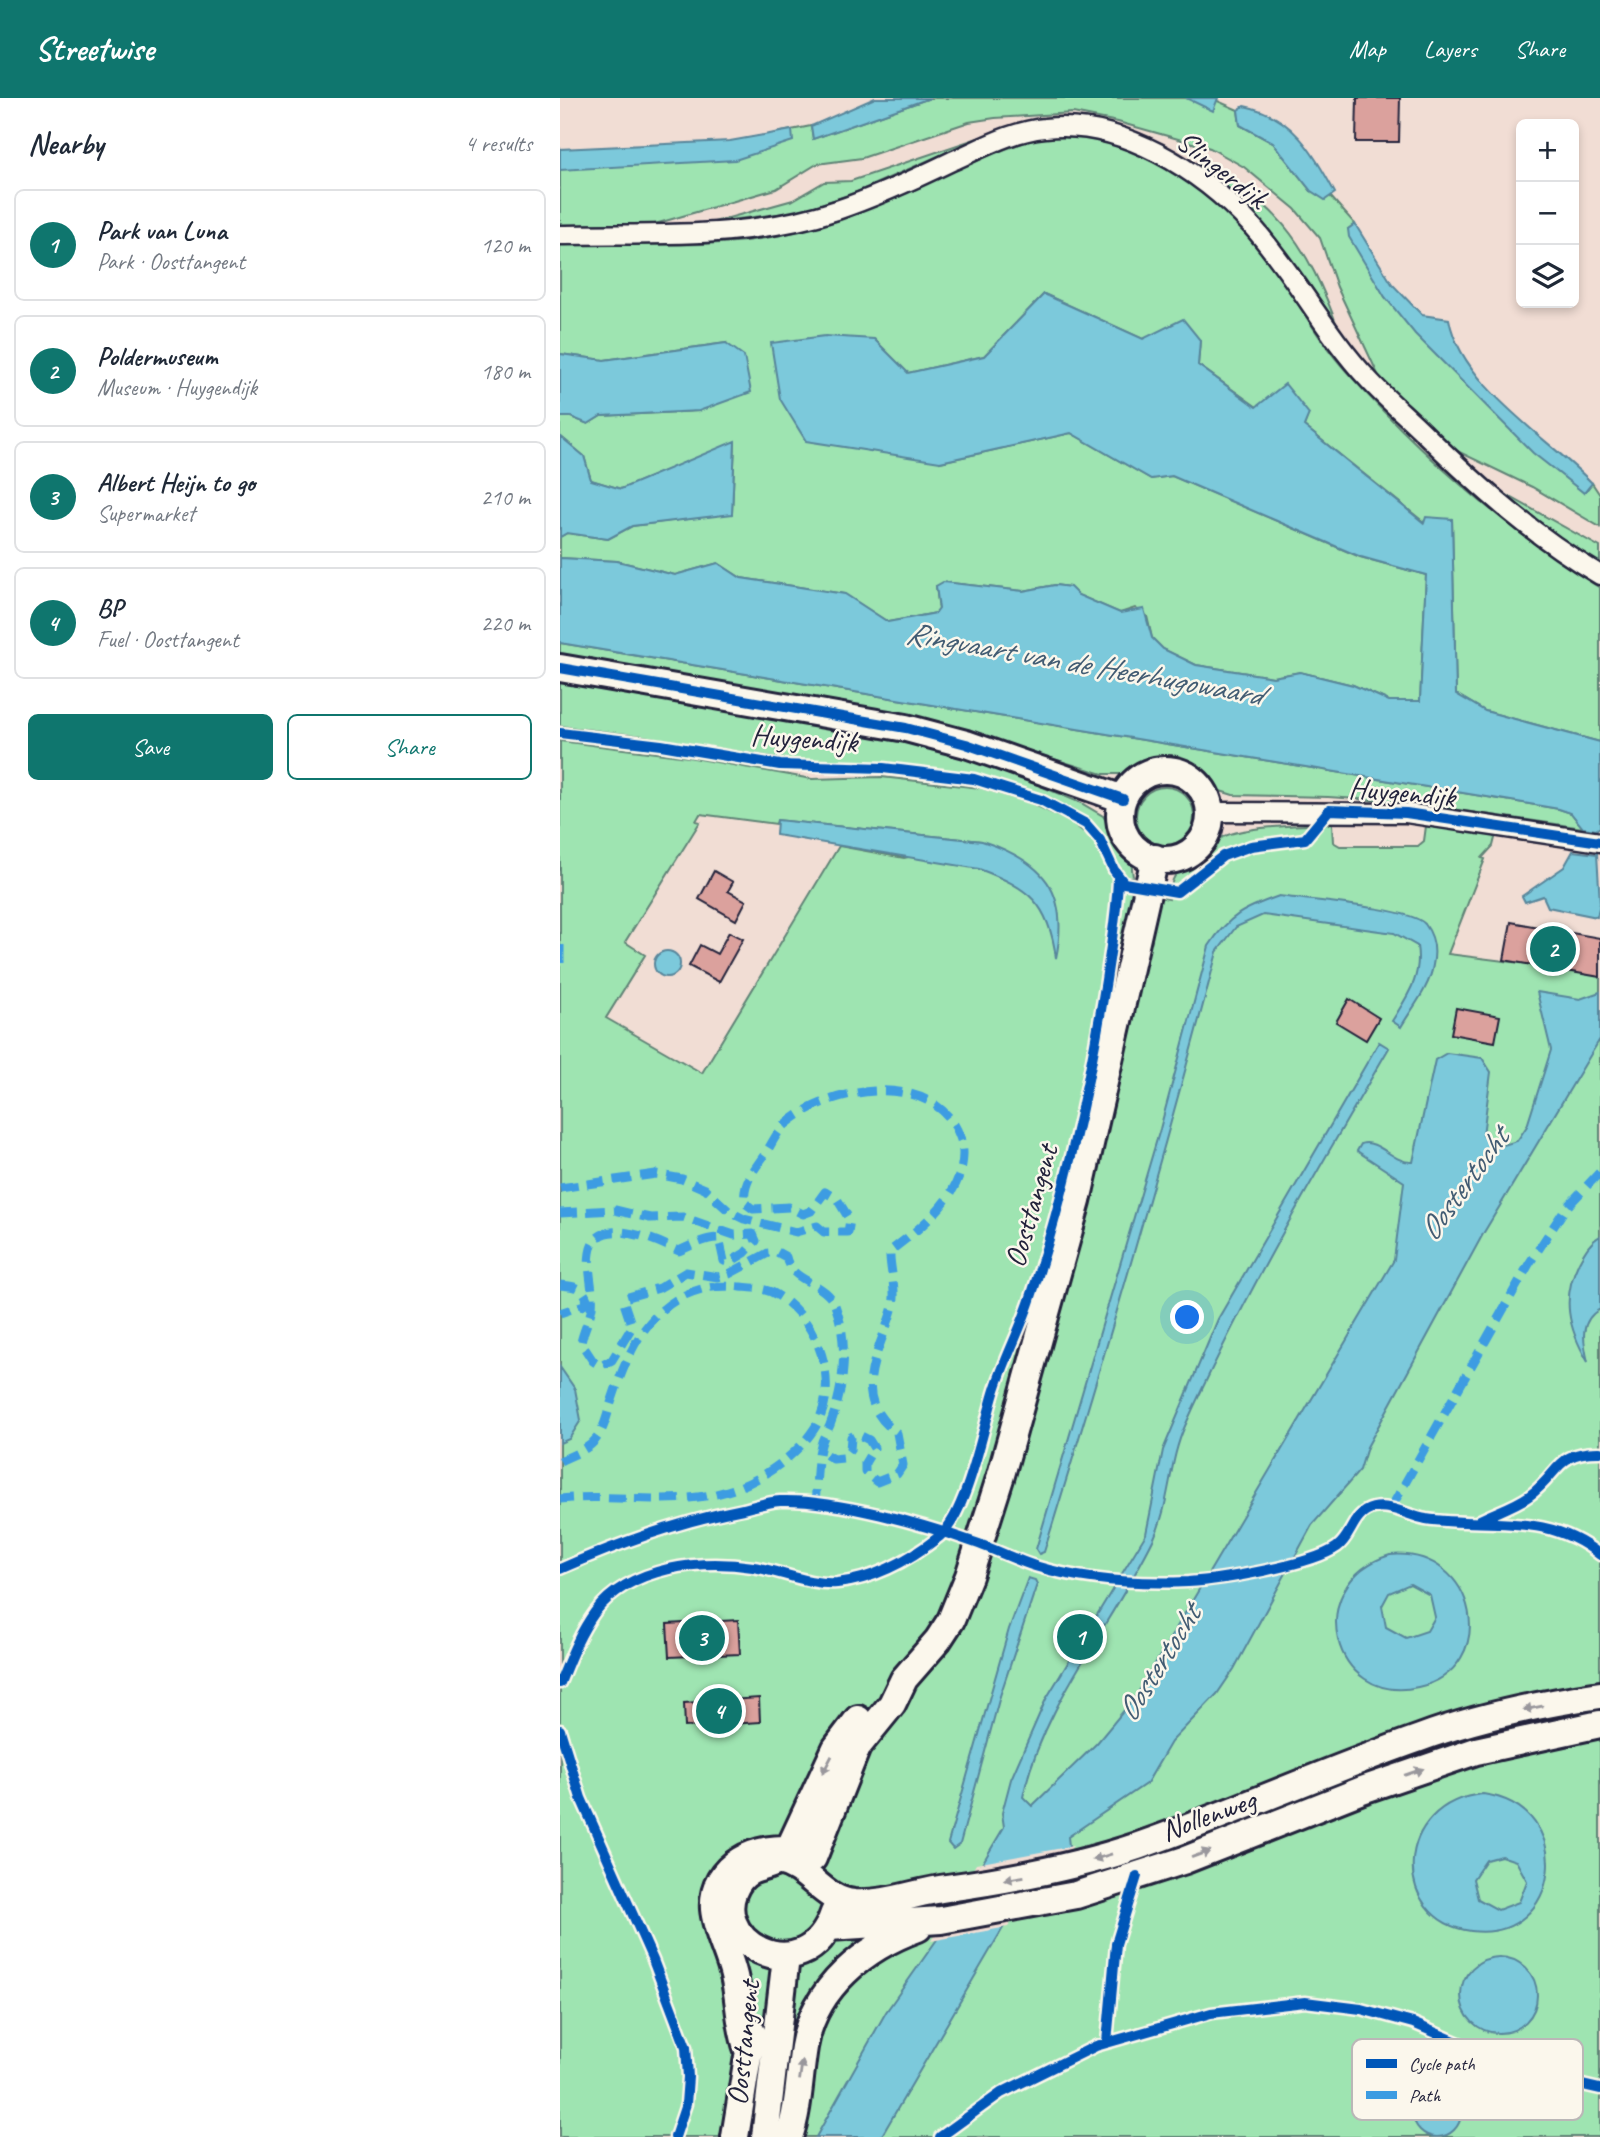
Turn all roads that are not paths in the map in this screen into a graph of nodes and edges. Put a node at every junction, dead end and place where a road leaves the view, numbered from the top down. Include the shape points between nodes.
1 (560, 235) edge
2 (1600, 575) edge
3 (560, 668) edge
4 (1123, 799) junction
5 (1209, 812) junction
6 (1600, 842) edge
7 (1154, 858) junction
8 (1600, 1695) edge
9 (1600, 1724) edge
10 (793, 1856) junction
11 (835, 1893) junction
12 (941, 1920) junction
13 (829, 1927) junction
14 (734, 1941) junction
15 (786, 1956) junction
16 (735, 2137) edge
17 (765, 2137) edge
18 (789, 2137) edge

1 - 2 street, Slingerdijk via 745,232 779,226 868,199 1004,138 1043,128 1077,126 1111,133 1153,151 1233,207 1372,383 1502,508 1554,548
3 - 4 main road, Huygendijk via 906,728
4 - 5 main road via 1139,778 1165,770 1178,772 1200,787
4 - 7 main road via 1125,836
5 - 6 street, Huygendijk via 1406,813
5 - 7 main road via 1209,824 1198,845 1178,857
7 - 10 main road, Oosttangent via 1077,1201 969,1576 951,1620 864,1736
8 -> 11 main road, Nollenweg via 1422,1737 1148,1842 1065,1868 914,1893 891,1889
12 -> 9 main road, Nollenweg via 1044,1903 1110,1886 1476,1751
10 - 11 main road
10 - 11 main road via 804,1872
10 - 14 main road via 757,1851 726,1872 714,1909
11 - 13 main road
12 - 13 main road, Nollenweg
18 -> 12 main road, Oosttangent via 805,2043 825,1998 871,1949
13 - 15 main road via 812,1946
14 - 15 main road
14 - 16 main road, Oosttangent via 753,2029
15 - 17 main road, Oosttangent

